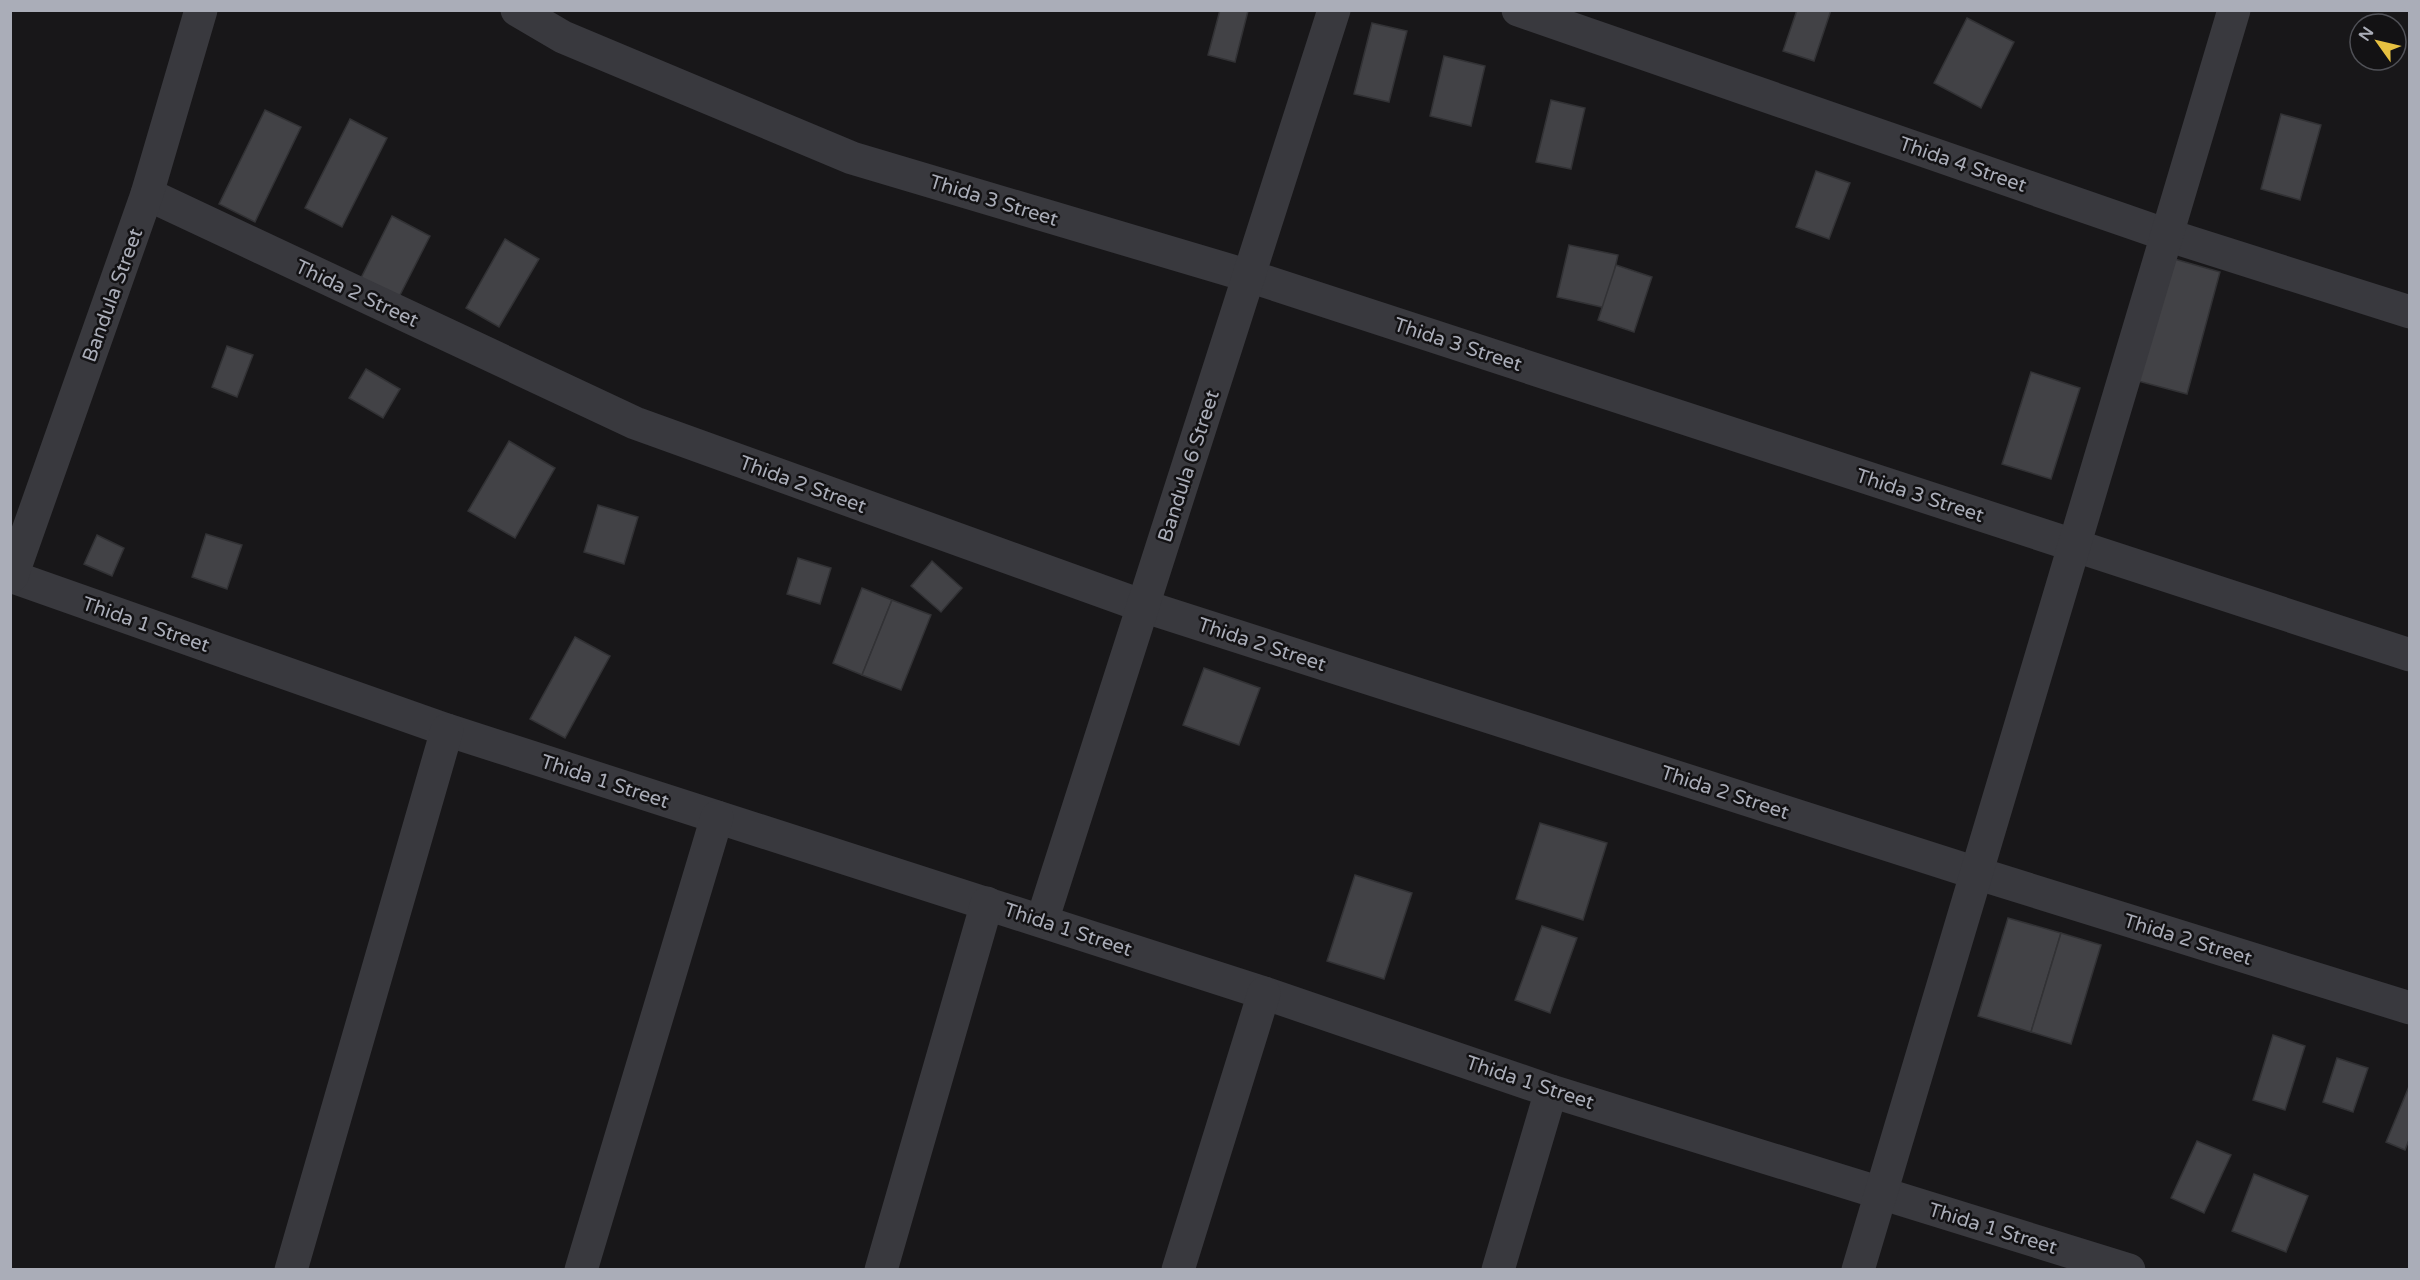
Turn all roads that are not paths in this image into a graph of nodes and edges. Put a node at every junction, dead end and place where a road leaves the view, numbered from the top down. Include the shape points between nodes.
1 (201, 10) edge
2 (517, 10) edge
3 (1334, 10) edge
4 (1518, 10) edge
5 (2234, 10) edge
6 (147, 194) junction
7 (2167, 235) junction
8 (1249, 276) junction
9 (2409, 312) edge
10 (2074, 545) junction
11 (11, 576) edge
12 (1143, 606) junction
13 (2409, 655) edge
14 (447, 730) junction
15 (717, 817) junction
16 (1976, 873) junction
17 (987, 903) junction
18 (1042, 921) junction
19 (1264, 993) junction
20 (2409, 1008) edge
21 (1551, 1090) junction
22 (1881, 1193) junction
23 (291, 1269) edge
24 (581, 1269) edge
25 (881, 1269) edge
26 (1178, 1269) edge
27 (1498, 1269) edge
28 (1858, 1269) edge
29 (2129, 1269) edge

1 - 6 street, Bandula Street
2 - 8 street, Thida 3 Street via 563,37 852,158
3 - 8 street, Bandula 6 Street
4 - 7 street, Thida 4 Street
5 - 7 street
6 - 11 street, Bandula Street
6 - 12 street, Thida 2 Street via 635,423
7 - 9 street, Thida 4 Street
7 - 10 street
8 - 10 street, Thida 3 Street
8 - 12 street, Bandula 6 Street
10 - 13 street, Thida 3 Street
10 - 16 street
11 - 14 street, Thida 1 Street
12 - 16 street, Thida 2 Street
12 - 18 street, Bandula 6 Street
14 - 15 street, Thida 1 Street
14 - 23 street
15 - 17 street, Thida 1 Street
15 - 24 street
16 - 20 street, Thida 2 Street
16 - 22 street
17 - 18 street, Thida 1 Street
17 - 25 street
18 - 19 street, Thida 1 Street
19 - 21 street, Thida 1 Street
19 - 26 street
21 - 22 street, Thida 1 Street
21 - 27 street
22 - 28 street
22 - 29 street, Thida 1 Street

